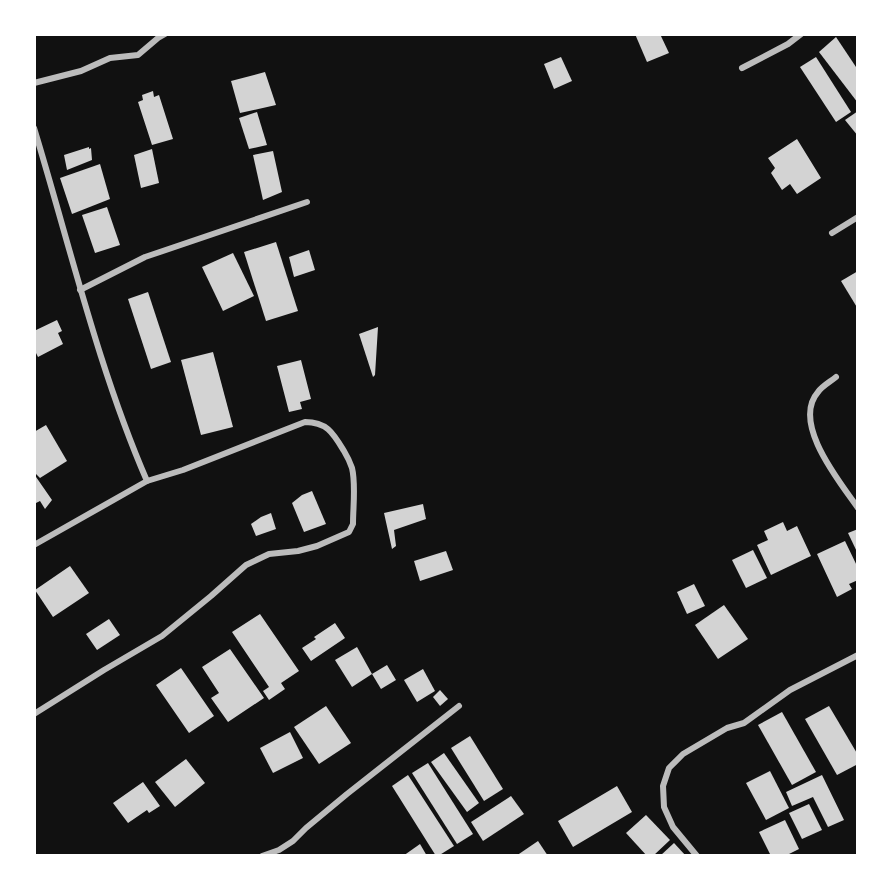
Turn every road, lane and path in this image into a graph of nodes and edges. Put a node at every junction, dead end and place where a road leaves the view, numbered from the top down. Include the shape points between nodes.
1 (165, 34) edge
2 (801, 34) edge
3 (742, 68) dead end
4 (34, 83) edge
5 (34, 128) edge
6 (307, 202) dead end
7 (858, 217) edge
8 (832, 233) dead end
9 (80, 290) junction
10 (836, 377) dead end
11 (147, 481) junction
12 (858, 508) edge
13 (34, 545) edge
14 (858, 655) edge
15 (459, 706) dead end
16 (34, 714) edge
17 (262, 855) edge
18 (697, 855) edge

1 - 4 street via 138,55 110,58 81,71
2 - 3 street
5 - 9 street
6 - 9 street via 145,257
7 - 8 street
9 - 11 street
10 - 12 street via 818,392 811,404 810,420 818,447
11 - 13 street
11 - 16 street via 314,422 329,429 352,468 353,524 349,532 317,546 269,554 246,564 162,636
14 - 18 street via 790,690 744,723 682,754 669,768 663,786 664,807 673,827
15 - 17 street via 293,841

